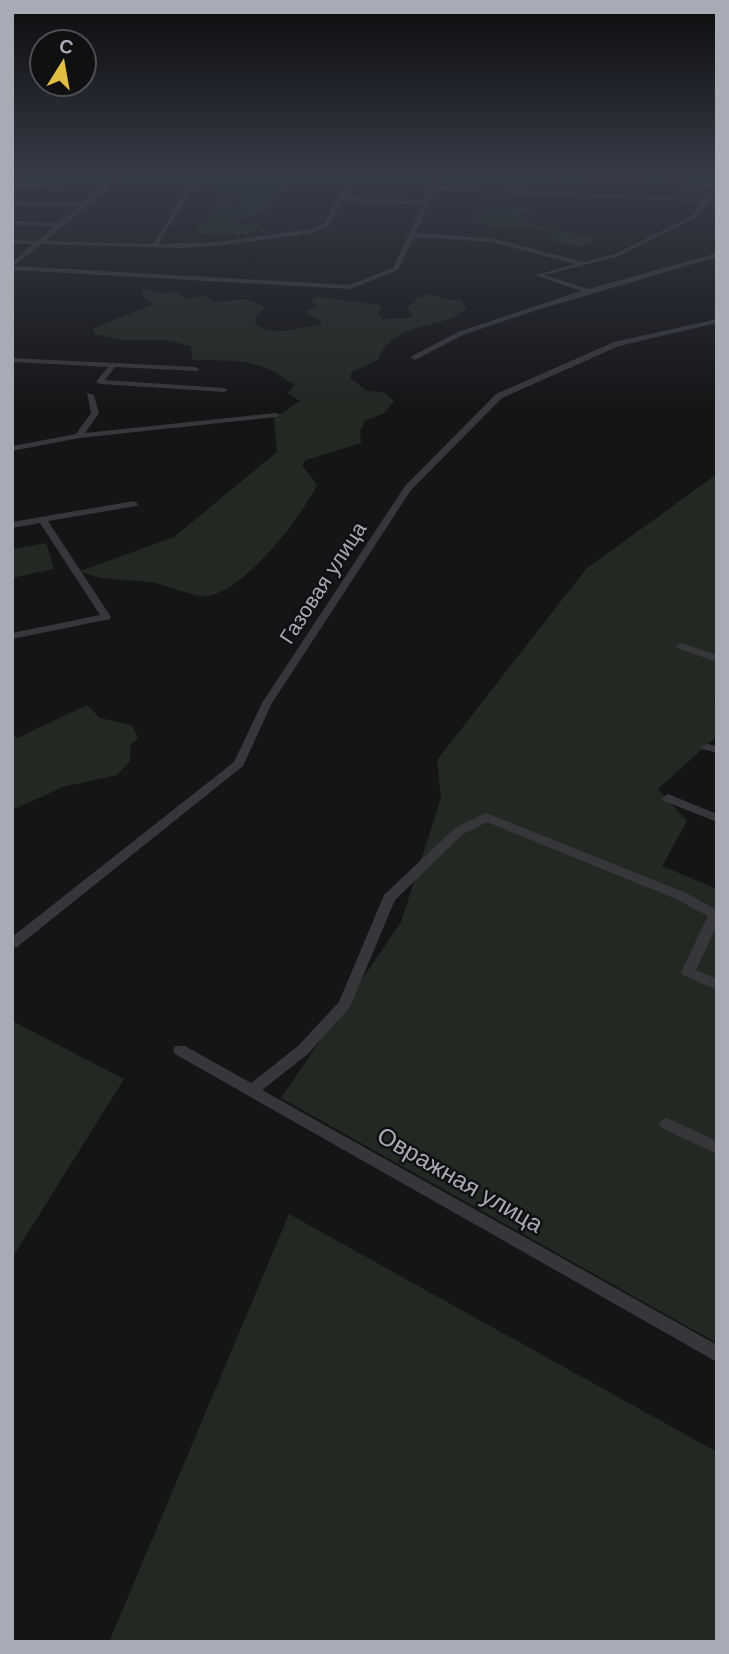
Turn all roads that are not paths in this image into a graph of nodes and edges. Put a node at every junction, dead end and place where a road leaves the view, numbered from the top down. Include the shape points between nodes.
1 (27, 254) edge
2 (403, 254) edge
3 (546, 254) edge
4 (619, 254) edge
5 (717, 255) edge
6 (584, 264) junction
7 (12, 266) edge
8 (586, 291) junction
9 (717, 321) edge
10 (415, 358) dead end
11 (12, 360) edge
12 (113, 365) junction
13 (195, 369) dead end
14 (224, 390) dead end
15 (90, 395) dead end
16 (276, 415) dead end
17 (79, 436) junction
18 (12, 449) edge
19 (134, 504) dead end
20 (43, 520) junction
21 (12, 525) edge
22 (12, 636) edge
23 (681, 646) dead end
24 (717, 659) edge
25 (668, 798) dead end
26 (717, 818) edge
27 (12, 944) edge
28 (717, 985) edge
29 (180, 1050) dead end
30 (252, 1090) junction
31 (667, 1124) dead end
32 (717, 1148) edge
33 (717, 1354) edge

1 - 7 street
2 - 7 street via 396,270 347,288
3 - 6 street
4 - 6 street
5 - 8 street
6 - 8 street via 538,275
8 - 10 street via 450,335
9 - 27 street, Газовая улица via 617,344 499,396 408,488 267,703 239,764
11 - 12 street
12 - 13 street
12 - 14 street via 100,382
15 - 17 street via 95,412
16 - 17 street
17 - 18 street
19 - 20 street
20 - 21 street
20 - 22 street via 106,617
23 - 24 street
25 - 26 street
28 - 30 street via 688,972 715,915 681,896 486,817 459,831 388,898 345,1004 303,1050
29 - 30 street, Овражная улица
30 - 33 street, Овражная улица
31 - 32 street

